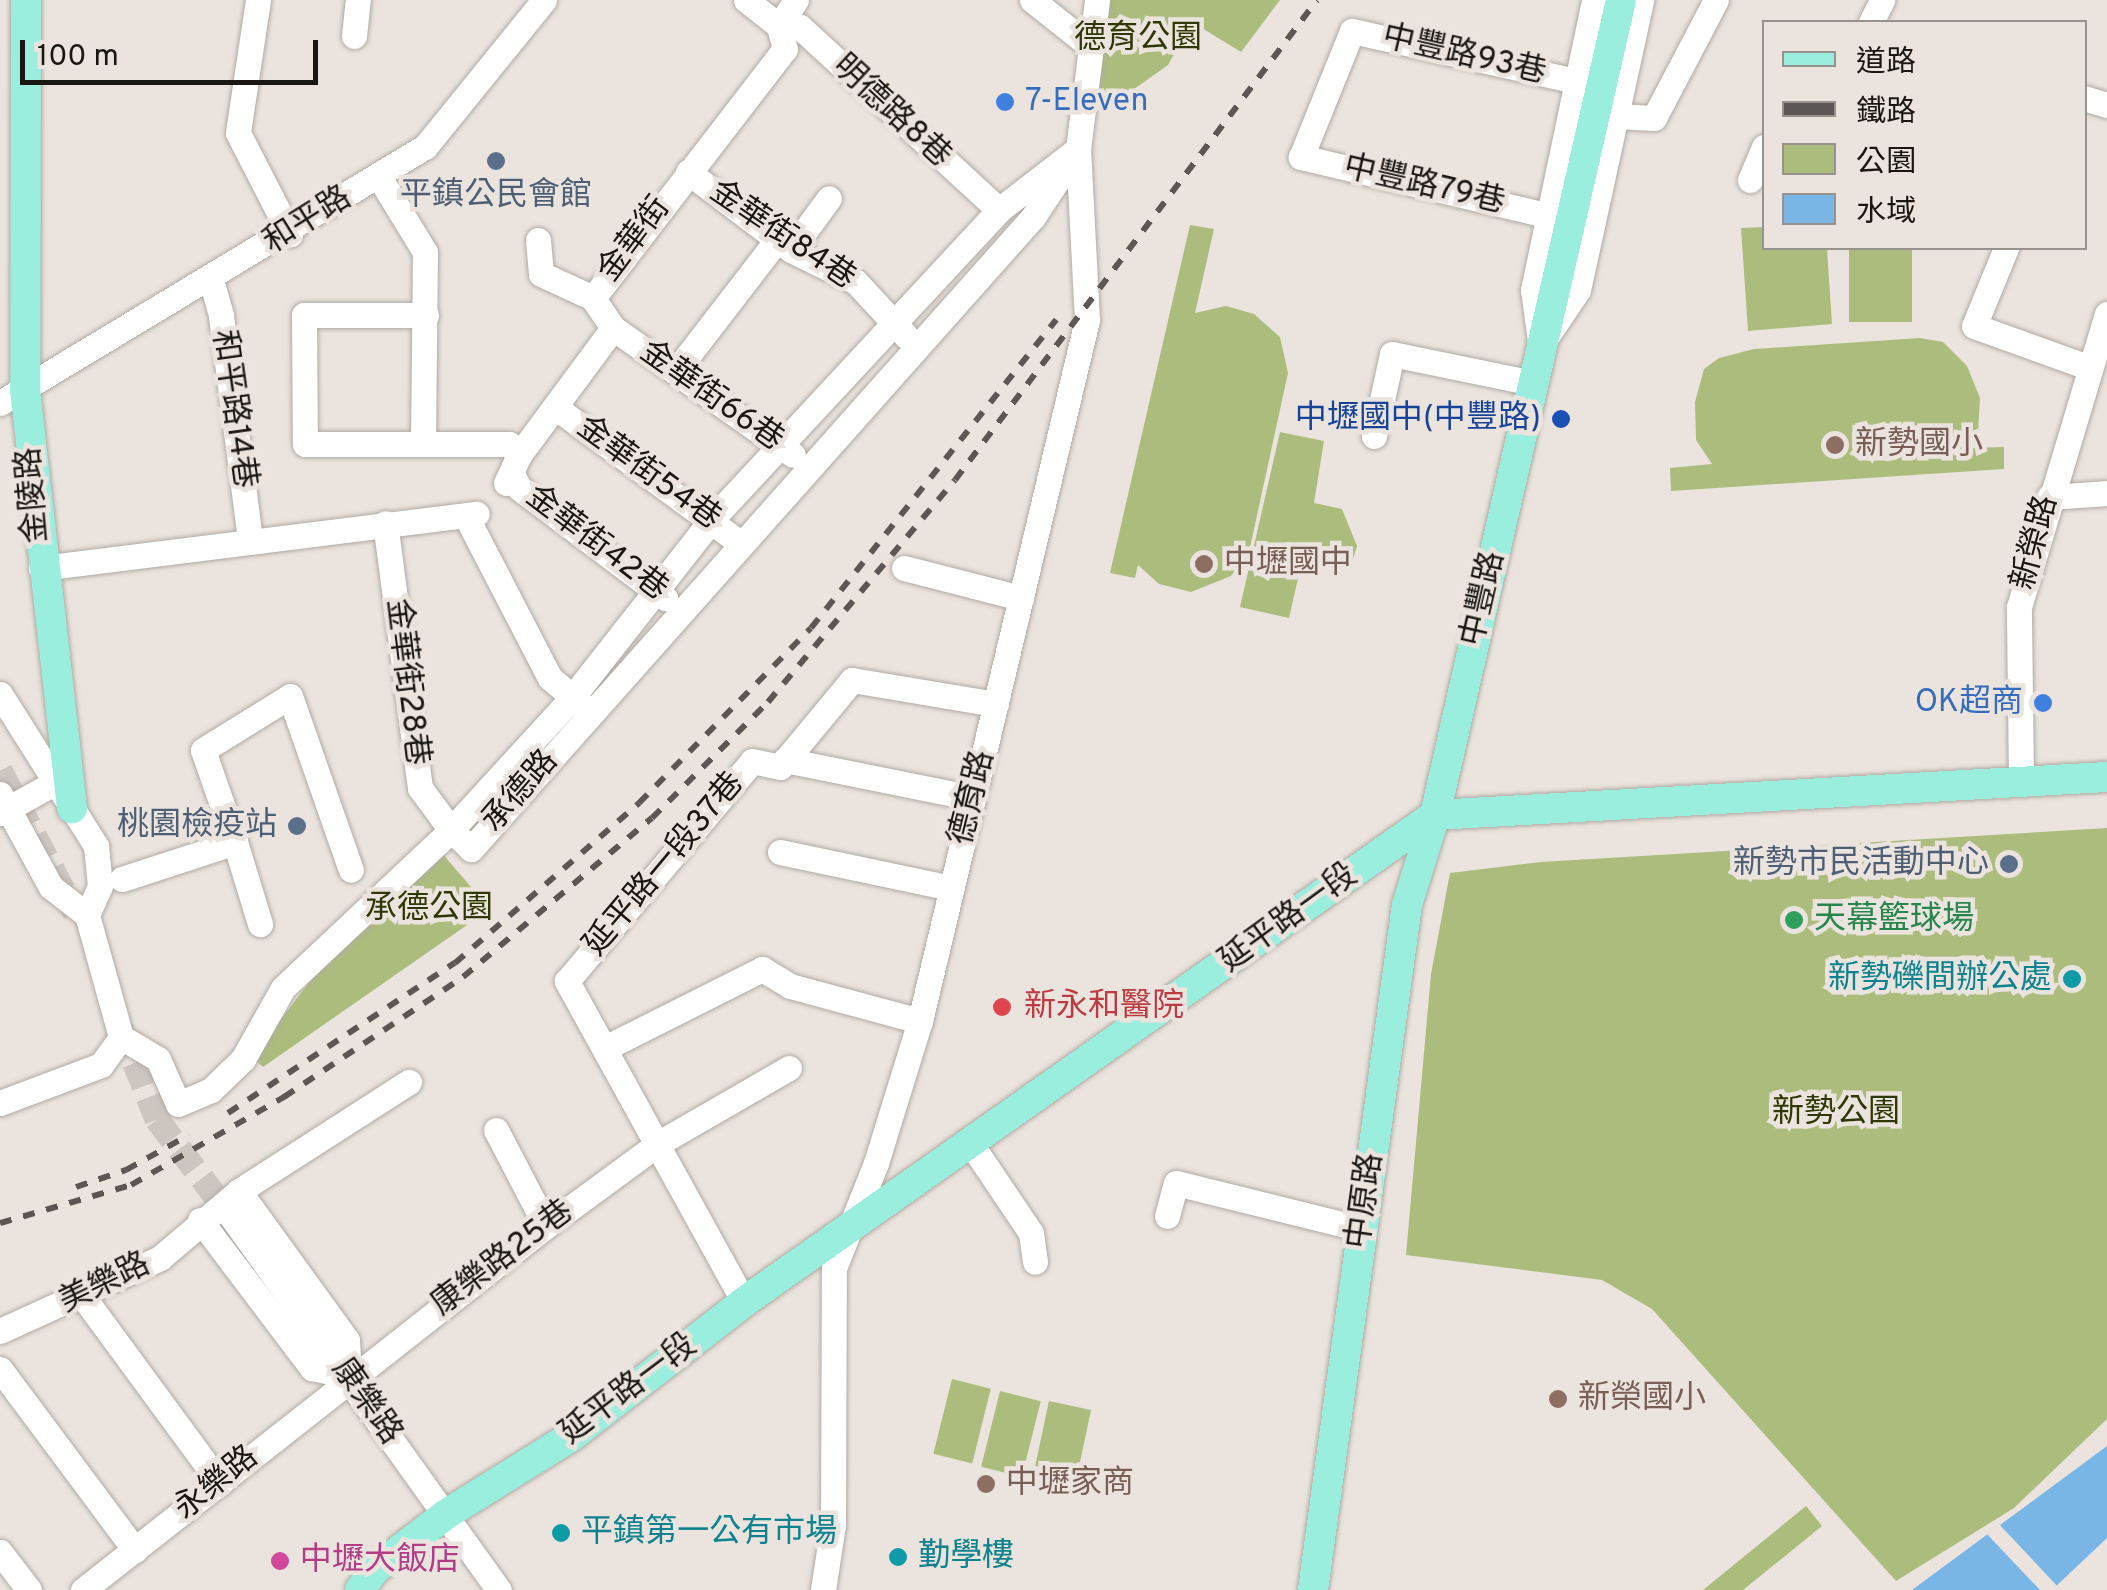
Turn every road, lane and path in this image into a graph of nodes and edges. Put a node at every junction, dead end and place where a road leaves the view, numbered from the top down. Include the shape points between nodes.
1 (26, 0) edge
2 (258, 0) edge
3 (358, 0) edge
4 (544, 0) edge
5 (746, 0) edge
6 (796, 0) edge
7 (1032, 0) edge
8 (1097, 0) edge
9 (1594, 0) edge
10 (1622, 0) edge
11 (1641, 0) edge
12 (1716, 0) edge
13 (779, 26) junction
14 (354, 36) dead end
15 (1090, 46) junction
16 (1596, 99) junction
17 (1078, 149) junction
18 (1762, 152) edge
19 (1302, 157) joint
20 (688, 172) junction
21 (379, 177) junction
22 (1750, 180) dead end
23 (829, 198) dead end
24 (999, 210) junction
25 (1546, 215) junction
26 (290, 234) junction
27 (538, 240) dead end
28 (784, 244) junction
29 (2005, 250) edge
30 (210, 280) junction
31 (592, 298) junction
32 (2107, 314) edge
33 (426, 315) junction
34 (896, 326) junction
35 (614, 328) junction
36 (916, 346) junction
37 (1541, 346) junction
38 (2096, 359) edge
39 (676, 371) junction
40 (1533, 383) junction
41 (12, 396) edge
42 (555, 408) junction
43 (1374, 436) dead end
44 (423, 444) junction
45 (779, 445) junction
46 (808, 465) junction
47 (513, 471) junction
48 (2107, 493) edge
49 (2048, 497) junction
50 (712, 519) junction
51 (385, 523) junction
52 (250, 538) junction
53 (739, 542) junction
54 (41, 568) junction
55 (904, 568) dead end
56 (652, 590) junction
57 (1021, 598) junction
58 (682, 610) junction
59 (0, 694) edge
60 (581, 704) junction
61 (996, 704) junction
62 (785, 760) junction
63 (2107, 777) edge
64 (2022, 782) junction
65 (54, 783) junction
66 (973, 798) junction
67 (3, 806) edge
68 (72, 808) junction
69 (1435, 815) junction
70 (452, 830) junction
71 (235, 842) junction
72 (780, 852) dead end
73 (352, 870) dead end
74 (122, 878) dead end
75 (951, 888) junction
76 (87, 915) junction
77 (260, 924) dead end
78 (920, 1021) junction
79 (121, 1037) junction
80 (607, 1047) junction
81 (790, 1068) dead end
82 (409, 1082) dead end
83 (0, 1103) edge
84 (496, 1130) dead end
85 (659, 1143) junction
86 (971, 1144) junction
87 (235, 1204) junction
88 (1168, 1216) dead end
89 (200, 1220) junction
90 (546, 1226) junction
91 (846, 1229) junction
92 (1362, 1230) junction
93 (1035, 1262) dead end
94 (84, 1298) junction
95 (744, 1302) junction
96 (0, 1330) edge
97 (0, 1369) edge
98 (349, 1376) junction
99 (220, 1483) junction
100 (445, 1515) junction
101 (135, 1550) junction
102 (0, 1552) edge
103 (29, 1590) edge
104 (83, 1590) edge
105 (360, 1590) edge
106 (500, 1590) edge
107 (823, 1590) edge
108 (1312, 1590) edge

1 - 41 main road, 金陵路
2 - 26 street via 238,133
3 - 14 street
4 - 21 street, 和平路 via 426,147
5 - 13 street, 明德路8巷
6 - 13 street, 金華街
7 - 15 street
8 - 15 street, 德育路
9 - 16 street
10 - 16 main road, 中豐路
11 - 16 street
12 - 16 street via 1654,118
13 - 20 street, 金華街 via 785,50
13 - 24 street, 明德路8巷 via 800,27
15 - 17 street, 德育路
16 - 19 street, 中豐路93巷 via 1352,31
16 - 25 street
16 - 37 main road, 中豐路
17 - 24 street, 承德路
17 - 36 street, 承德路 via 1033,217
17 - 57 street, 德育路 via 1087,320
18 - 22 street
19 - 25 street, 中豐路79巷
20 - 28 street, 金華街84巷
20 - 31 street, 金華街
21 - 26 street, 和平路
21 - 33 street via 425,252
23 - 28 street
24 - 34 street, 承德路
25 - 37 street via 1534,290
26 - 30 street, 和平路
27 - 31 street via 542,274
28 - 34 street, 金華街84巷 via 856,282
28 - 39 street
29 - 38 street via 1974,326
30 - 41 street, 和平路
30 - 52 street, 和平路14巷 via 221,316
31 - 35 street, 金華街
32 - 38 street, 新榮路
33 - 44 street
33 - 44 street via 304,315 306,444
34 - 36 street, 金華街84巷
34 - 45 street, 承德路
35 - 39 street, 金華街66巷
35 - 42 street, 金華街
36 - 46 street, 承德路
37 - 40 main road, 中豐路
38 - 49 street, 新榮路
39 - 45 street, 金華街66巷
40 - 43 street via 1392,354
40 - 69 main road, 中豐路
41 - 54 main road, 金陵路
42 - 47 street, 金華街
42 - 50 street, 金華街54巷
44 - 47 street via 509,444
45 - 46 street, 金華街66巷
45 - 50 street, 承德路
46 - 53 street, 承德路
47 - 56 street, 金華街42巷 via 518,488
48 - 49 street
49 - 64 street, 新榮路 via 2019,608
50 - 53 street, 金華街54巷
50 - 56 street, 承德路
51 - 52 street
51 - 60 street via 473,517 550,678
51 - 70 street, 金華街28巷 via 420,788
52 - 54 street
53 - 58 street, 承德路
54 - 68 main road, 金陵路
55 - 57 street
56 - 58 street, 金華街42巷
56 - 60 street, 承德路
57 - 61 street, 德育路
58 - 60 street, 承德路
59 - 65 street
60 - 70 street, 承德路
61 - 62 street, 延平路一段37巷 via 852,680
61 - 66 street, 德育路
62 - 66 street
62 - 80 street, 延平路一段37巷 via 780,767 752,761 568,981
63 - 64 main road
64 - 69 main road
65 - 67 street
65 - 68 street
66 - 75 street, 德育路
67 - 76 street via 52,886
68 - 76 street via 96,846 100,886
69 - 86 main road, 延平路一段
69 - 92 main road, 中原路 via 1406,904
70 - 79 street, 承德路 via 284,988 243,1059 211,1090 178,1104 158,1058
71 - 73 street via 203,750 290,696
71 - 74 street
71 - 77 street
72 - 75 street
75 - 78 street, 德育路
76 - 79 street
78 - 80 street via 814,992 762,969
78 - 91 street, 德育路 via 876,1163
79 - 83 street via 101,1065
80 - 85 street, 延平路一段37巷
81 - 85 street, 康樂路25巷
82 - 87 street, 美樂路
84 - 90 street
85 - 90 street, 康樂路25巷
85 - 95 street, 延平路一段37巷
86 - 91 main road, 延平路一段
86 - 93 street via 1031,1234
87 - 89 street, 美樂路
87 - 98 street, 康樂路
88 - 92 street via 1176,1183
89 - 94 street, 美樂路 via 160,1258
89 - 98 street via 312,1368
90 - 98 street, 康樂路25巷
91 - 95 main road, 延平路一段
91 - 107 street, 德育路 via 834,1268 833,1525
92 - 108 main road, 中原路
94 - 96 street, 美樂路
94 - 99 street
95 - 100 main road, 延平路一段 via 572,1436
97 - 101 street
98 - 99 street, 永樂路
98 - 100 street, 康樂路
99 - 101 street, 永樂路
100 - 105 main road, 延平路一段 via 375,1569
100 - 106 street, 康樂路
101 - 104 street, 永樂路
102 - 103 street

